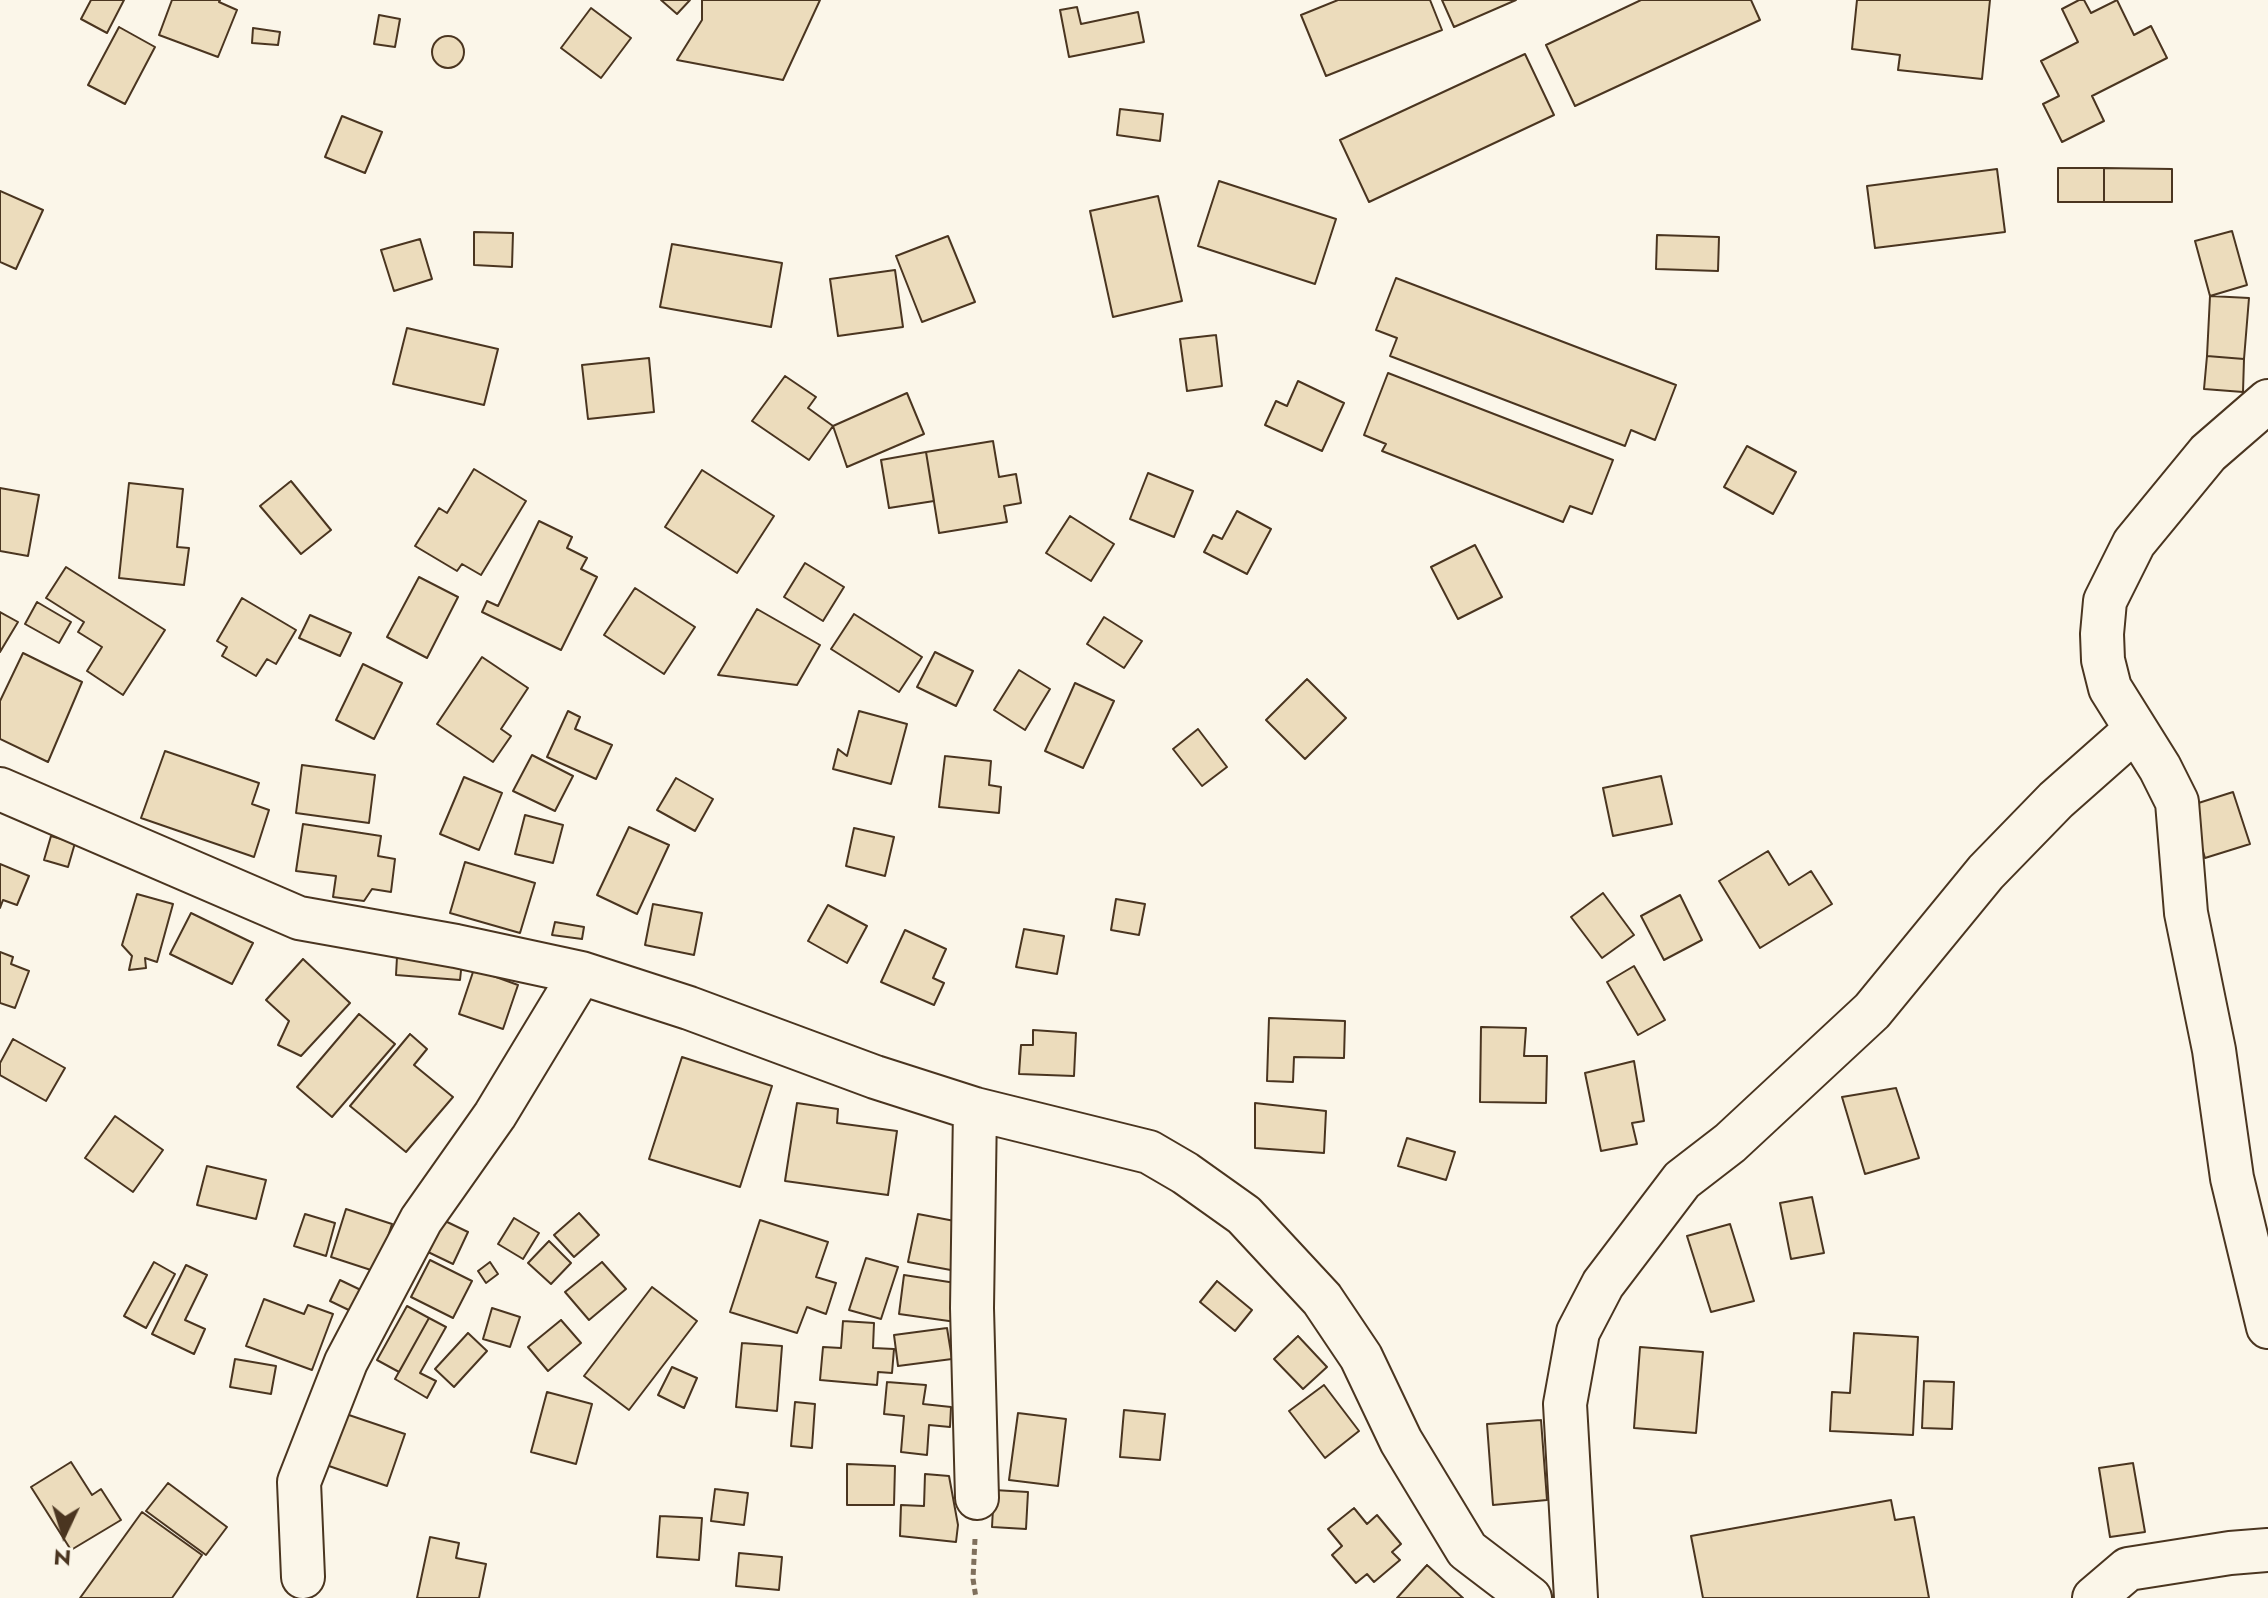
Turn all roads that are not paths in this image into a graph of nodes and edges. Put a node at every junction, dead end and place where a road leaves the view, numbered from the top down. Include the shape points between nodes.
1 (2268, 401) edge
2 (2134, 731) junction
3 (0, 789) edge
4 (581, 973) junction
5 (975, 1109) junction
6 (2268, 1327) edge
7 (977, 1498) road end
8 (2268, 1550) edge
9 (303, 1577) dead end
10 (1530, 1598) edge
11 (1576, 1598) edge
12 (2094, 1598) edge

1 - 2 street via 2208,453 2151,519 2105,601 2103,660 2110,688
2 - 6 street via 2177,802 2186,913 2214,1050 2232,1178
2 - 11 street via 1986,872 1872,1011 1730,1143 1682,1180 1603,1284 1578,1332 1565,1404
3 - 4 street via 299,918
4 - 5 street
4 - 9 street via 495,1115 421,1220 346,1362 299,1482
5 - 7 street via 972,1308
5 - 10 street via 1149,1152 1244,1215 1322,1299 1361,1357 1401,1441 1467,1550
8 - 12 street via 2128,1569

